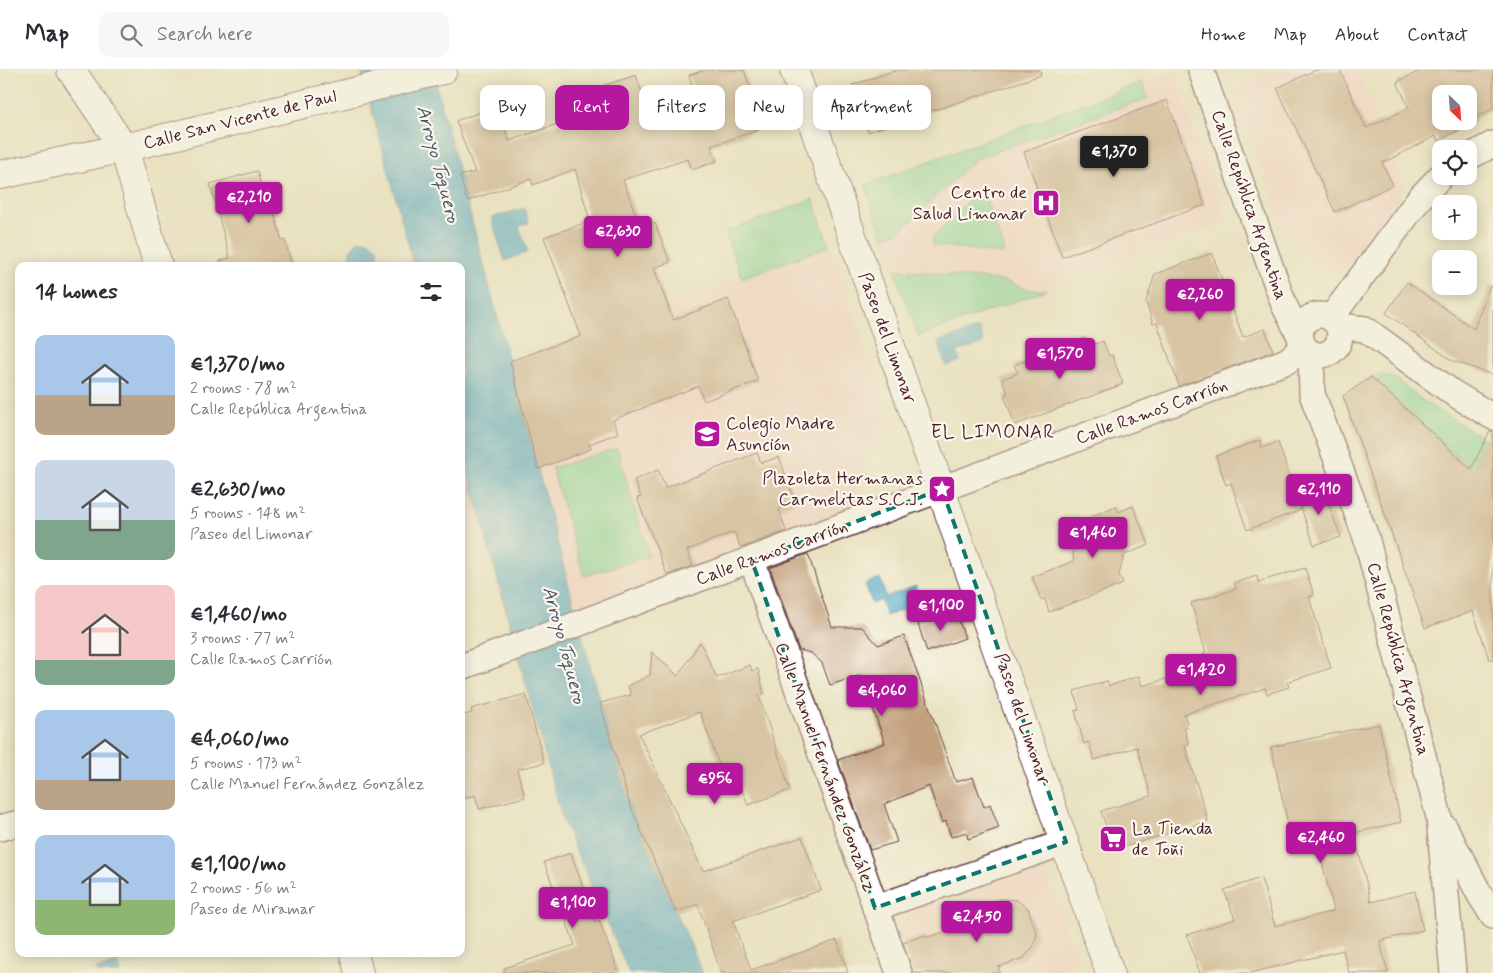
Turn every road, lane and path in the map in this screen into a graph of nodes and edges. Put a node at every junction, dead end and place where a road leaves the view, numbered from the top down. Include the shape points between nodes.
1 (71, 70) edge
2 (443, 70) edge
3 (794, 70) edge
4 (1202, 70) edge
5 (1493, 144) edge
6 (124, 148) junction
7 (1477, 153) edge
8 (0, 176) edge
9 (1432, 185) edge
10 (157, 262) edge
11 (1335, 322) junction
12 (1305, 346) junction
13 (1493, 417) edge
14 (942, 489) junction
15 (752, 561) junction
16 (465, 666) edge
17 (1439, 817) junction
18 (15, 824) edge
19 (0, 828) edge
20 (1066, 842) junction
21 (875, 908) junction
22 (1493, 916) edge
23 (355, 957) edge
24 (360, 973) edge
25 (899, 973) edge
26 (1110, 973) edge
27 (1453, 973) edge

1 - 6 main road
2 - 6 main road, Calle San Vicente de Paul
3 - 14 main road, Paseo del Limonar
4 - 12 street, Calle República Argentina via 1284,305
5 - 7 street
6 - 8 main road, Calle San Vicente de Paul
6 - 10 main road
9 - 11 street via 1419,199
11 - 12 street via 1341,334 1334,350 1327,354
11 - 13 street via 1365,329 1453,393
12 - 14 street, Calle Ramos Carrión via 1288,361
12 - 17 street, Calle República Argentina via 1312,394 1366,537
14 - 15 street, Calle Ramos Carrión
14 - 20 main road, Paseo del Limonar
15 - 16 street, Calle Ramos Carrión
15 - 21 street, Calle Manuel Fernández González
17 - 22 street
17 - 27 street, Calle República Argentina
18 - 19 street
20 - 21 street
20 - 26 main road, Paseo del Limonar
21 - 25 street, Calle Manuel Fernández González
23 - 24 main road

